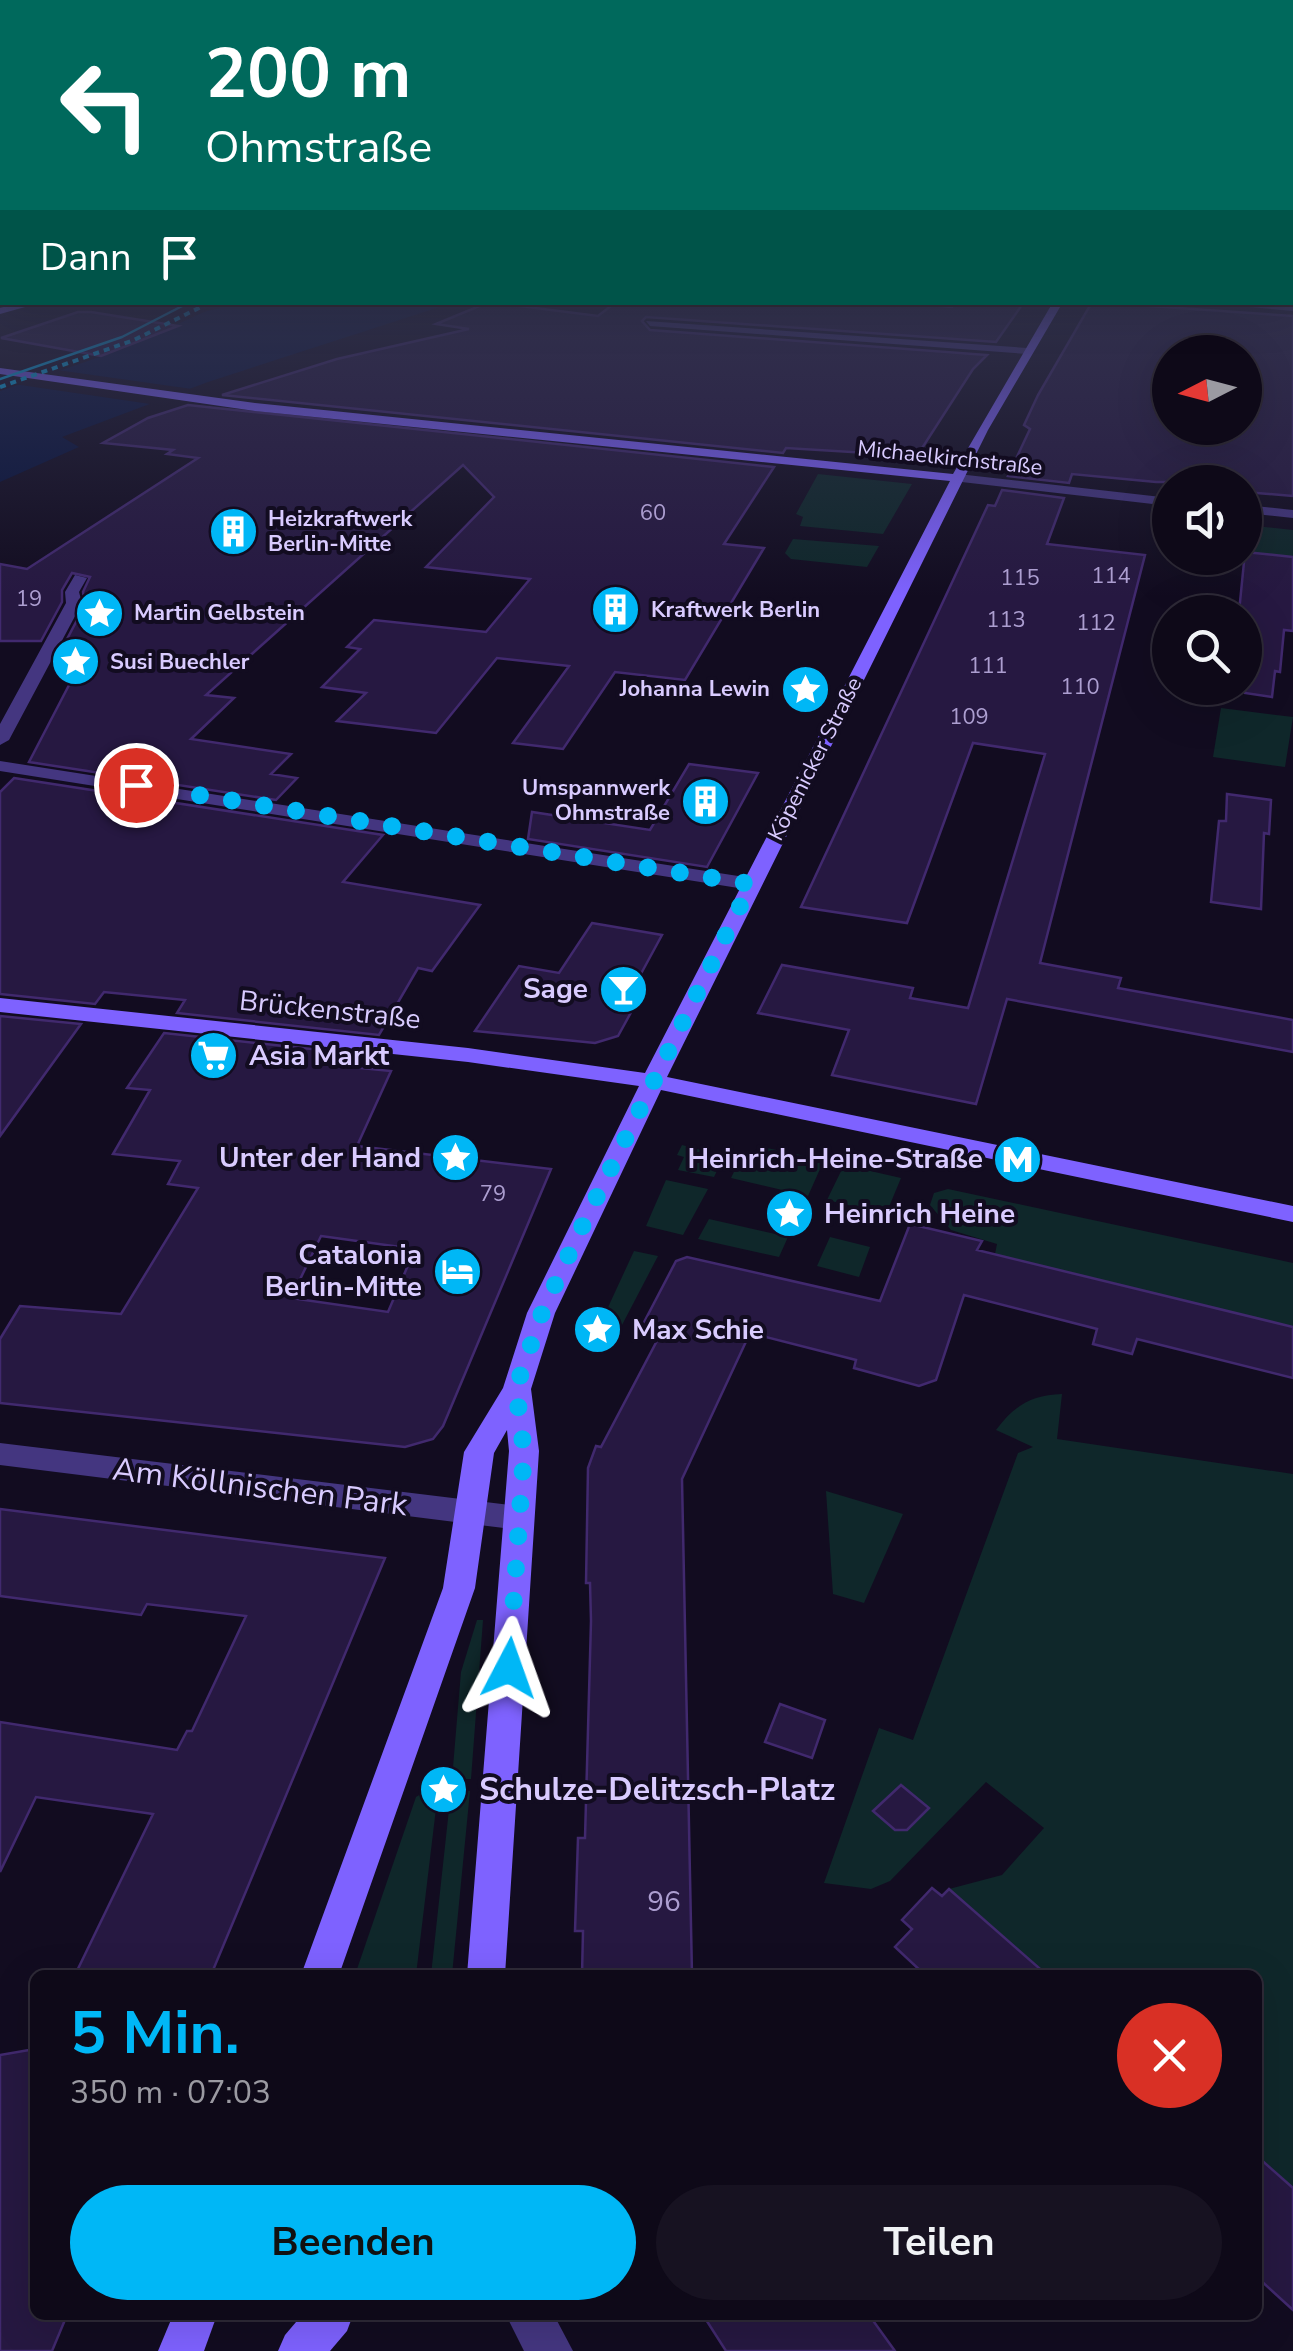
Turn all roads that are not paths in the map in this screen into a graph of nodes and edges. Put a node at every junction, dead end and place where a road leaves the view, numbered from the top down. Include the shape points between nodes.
1 (47, 378) edge
2 (1012, 378) edge
3 (958, 478) junction
4 (1152, 500) edge
5 (1262, 511) edge
6 (1293, 514) edge
7 (80, 578) dead end
8 (0, 740) edge
9 (0, 766) edge
10 (751, 884) junction
11 (0, 1005) edge
12 (652, 1081) junction
13 (1293, 1214) edge
14 (516, 1388) junction
15 (0, 1454) edge
16 (473, 1513) junction
17 (519, 1518) junction
18 (322, 1970) edge
19 (486, 1970) edge
20 (193, 2320) edge
21 (328, 2320) edge
22 (531, 2320) edge
23 (181, 2351) edge
24 (301, 2351) edge
25 (550, 2351) edge

1 - 3 main road, Michaelkirchstraße
2 - 3 main road, Köpenicker Straße
3 - 4 street, Michaelkirchstraße
3 - 10 main road, Köpenicker Straße
5 - 6 street
7 - 8 street via 74,603
9 - 10 street
10 - 12 main road, Köpenicker Straße
11 - 12 main road, Brückenstraße via 468,1054
12 - 13 main road
12 - 14 main road, Köpenicker Straße via 542,1313
14 - 16 main road, Köpenicker Straße via 479,1452
14 - 17 main road, Köpenicker Straße via 524,1452
15 - 16 street, Am Köllnischen Park
16 - 17 street, Am Köllnischen Park
16 - 18 main road, Köpenicker Straße via 459,1588
17 - 19 main road, Köpenicker Straße
20 - 23 main road
21 - 24 main road
22 - 25 street

